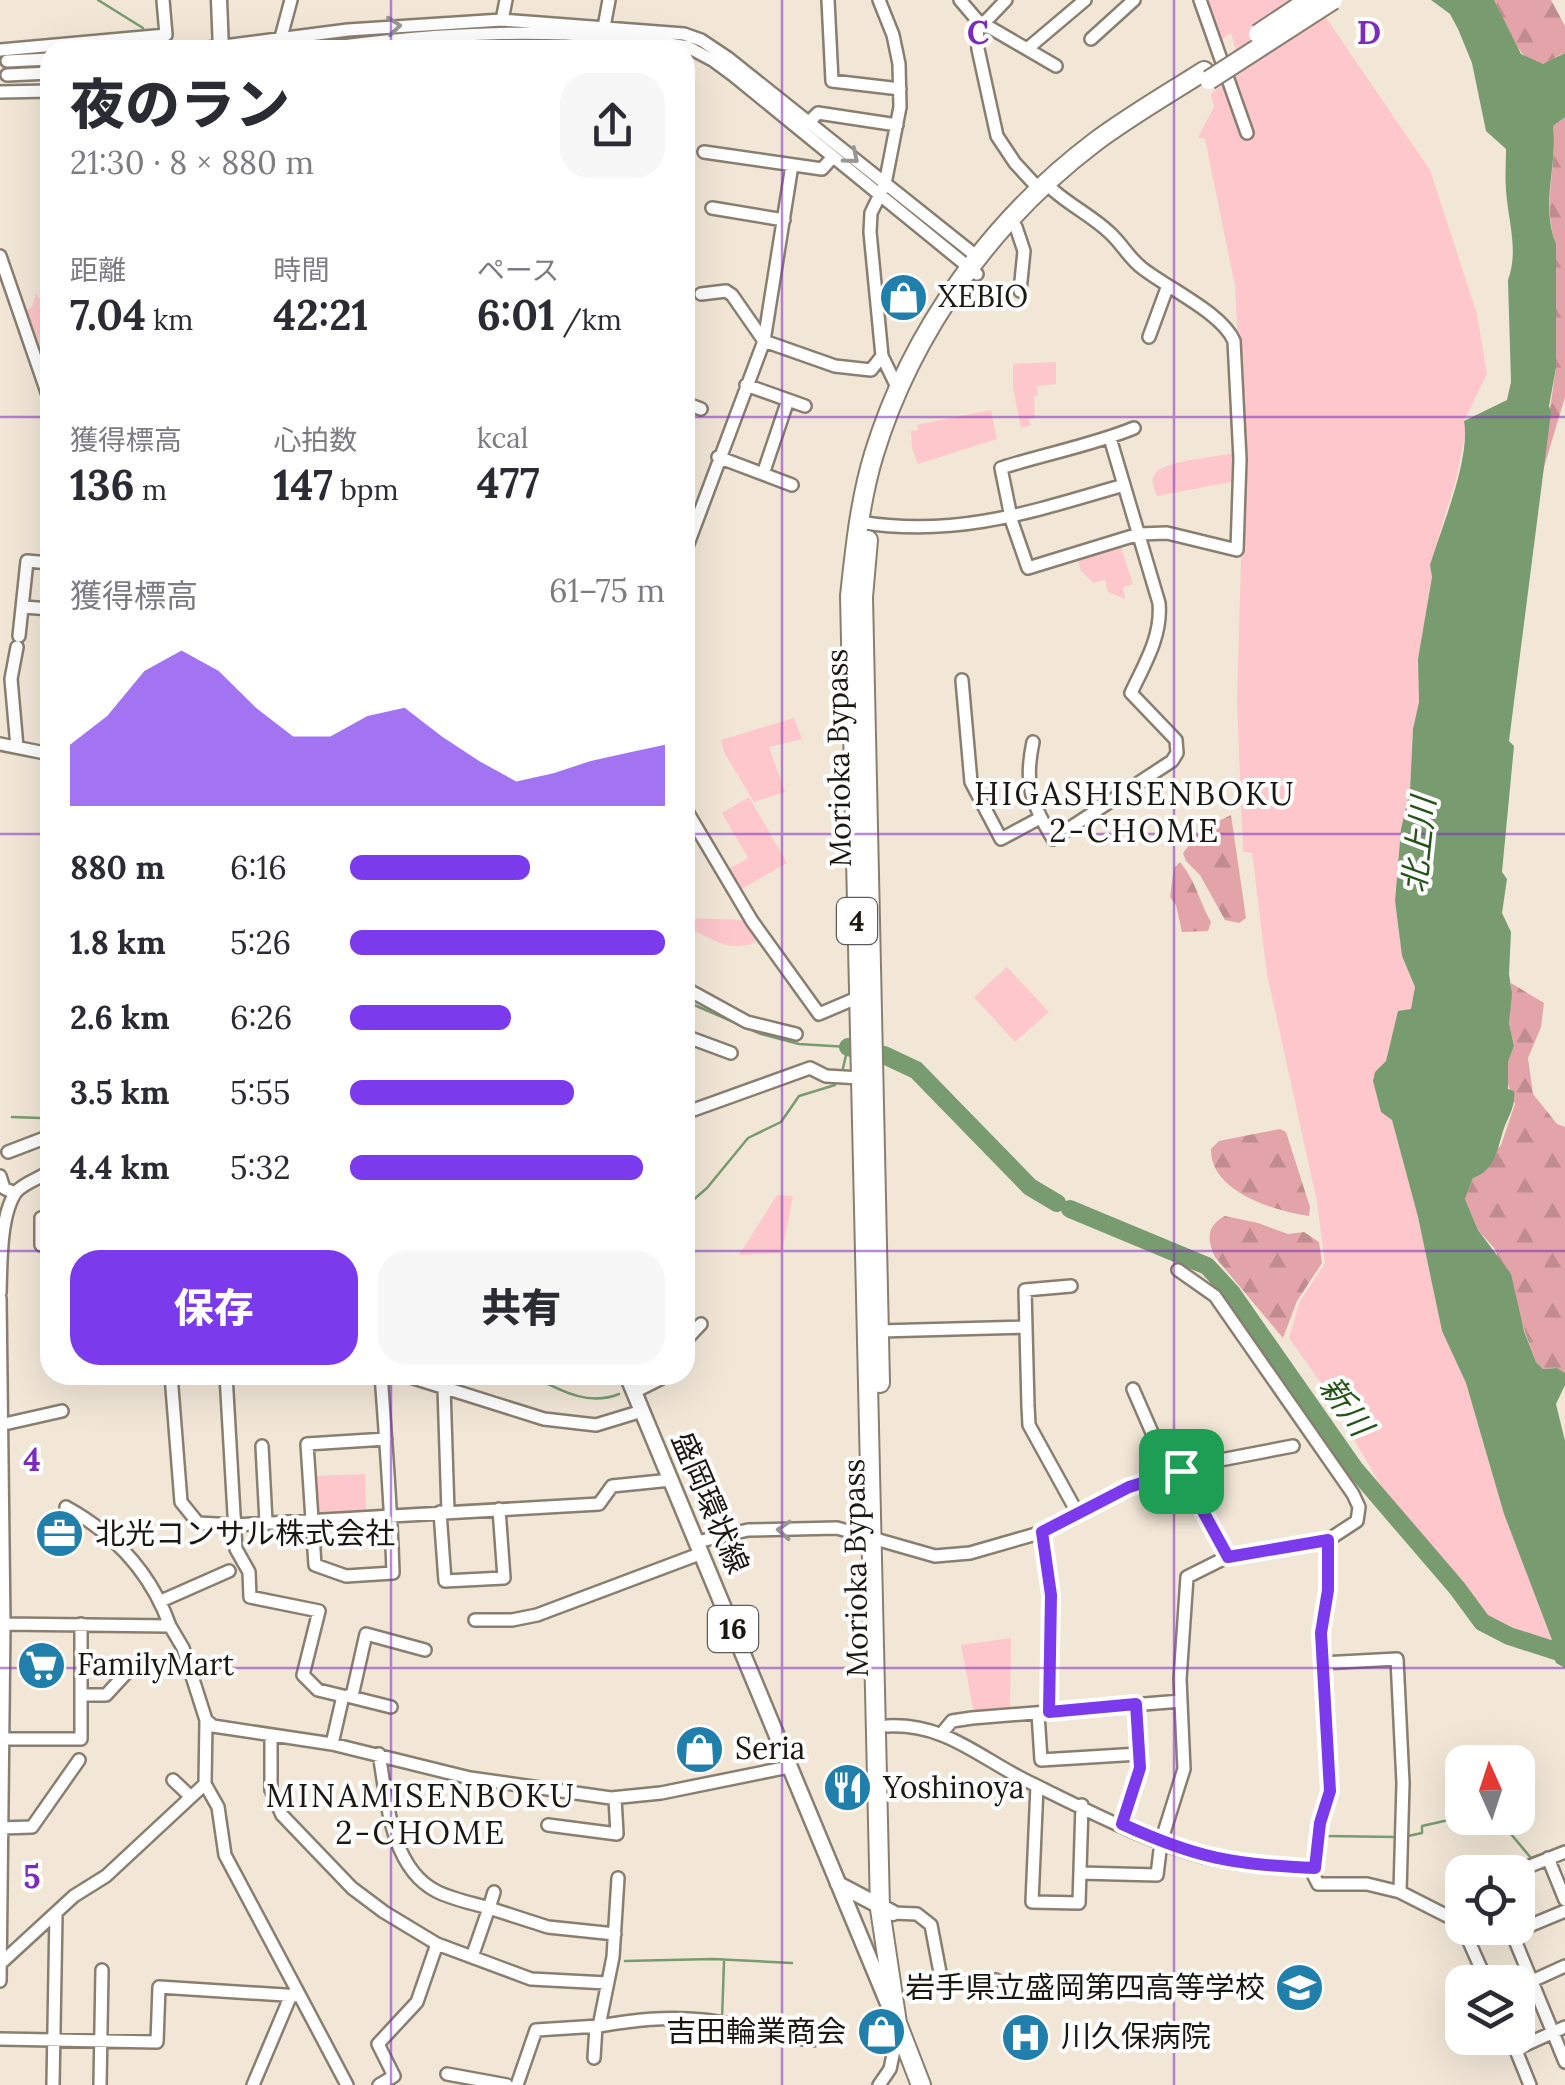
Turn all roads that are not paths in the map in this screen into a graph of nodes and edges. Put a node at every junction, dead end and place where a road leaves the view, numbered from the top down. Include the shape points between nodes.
1 (163, 0) edge
2 (219, 0) edge
3 (292, 0) edge
4 (506, 0) edge
5 (610, 0) edge
6 (828, 0) edge
7 (878, 0) edge
8 (960, 0) edge
9 (1006, 0) edge
10 (1085, 0) edge
11 (1134, 0) edge
12 (1200, 0) edge
13 (1310, 0) edge
14 (1333, 0) edge
15 (502, 20) junction
16 (980, 22) junction
17 (604, 27) junction
18 (456, 33) junction
19 (1091, 39) dead end
20 (147, 40) edge
21 (221, 40) edge
22 (280, 40) edge
23 (288, 40) edge
24 (397, 40) edge
25 (455, 40) edge
26 (584, 40) edge
27 (1027, 50) junction
28 (695, 51) edge
29 (40, 57) edge
30 (40, 60) edge
31 (5, 62) edge
32 (1056, 66) dead end
33 (40, 71) edge
34 (1206, 75) junction
35 (900, 89) junction
36 (40, 90) edge
37 (0, 92) edge
38 (809, 122) junction
39 (896, 125) junction
40 (1248, 132) dead end
41 (704, 152) dead end
42 (832, 158) junction
43 (792, 165) junction
44 (886, 184) junction
45 (1046, 190) junction
46 (881, 198) junction
47 (712, 208) dead end
48 (784, 220) junction
49 (1016, 227) junction
50 (0, 256) edge
51 (976, 265) junction
52 (1167, 288) junction
53 (1020, 291) dead end
54 (700, 294) dead end
55 (1148, 337) dead end
56 (764, 340) junction
57 (882, 356) junction
58 (40, 372) edge
59 (746, 384) junction
60 (899, 391) junction
61 (788, 400) junction
62 (695, 406) edge
63 (805, 406) dead end
64 (700, 408) dead end
65 (1134, 428) dead end
66 (1110, 438) junction
67 (718, 457) junction
68 (763, 474) junction
69 (792, 485) dead end
70 (1124, 485) junction
71 (1012, 518) junction
72 (695, 523) edge
73 (864, 523) junction
74 (1139, 534) junction
75 (40, 562) edge
76 (24, 607) junction
77 (40, 608) edge
78 (962, 680) dead end
79 (1032, 742) dead end
80 (0, 744) edge
81 (17, 747) junction
82 (40, 752) edge
83 (1040, 818) junction
84 (695, 825) edge
85 (695, 993) edge
86 (859, 997) junction
87 (796, 1034) dead end
88 (695, 1040) edge
89 (731, 1053) dead end
90 (860, 1078) junction
91 (695, 1110) edge
92 (40, 1140) edge
93 (8, 1152) dead end
94 (0, 1176) edge
95 (40, 1176) edge
96 (14, 1193) junction
97 (1178, 1270) dead end
98 (1071, 1286) dead end
99 (0, 1296) edge
100 (701, 1324) dead end
101 (1026, 1327) junction
102 (695, 1328) edge
103 (880, 1330) junction
104 (172, 1385) edge
105 (227, 1385) edge
106 (382, 1385) edge
107 (435, 1385) edge
108 (631, 1385) edge
109 (648, 1385) edge
110 (444, 1388) junction
111 (1133, 1389) dead end
112 (634, 1392) junction
113 (62, 1410) dead end
114 (642, 1411) junction
115 (9, 1423) dead end
116 (386, 1439) junction
117 (262, 1446) dead end
118 (1294, 1446) dead end
119 (1176, 1473) junction
120 (671, 1480) junction
121 (66, 1507) dead end
122 (500, 1509) junction
123 (444, 1512) junction
124 (1078, 1514) junction
125 (391, 1515) junction
126 (312, 1519) junction
127 (266, 1522) junction
128 (235, 1525) junction
129 (1042, 1532) junction
130 (873, 1537) junction
131 (1328, 1540) junction
132 (701, 1545) junction
133 (1228, 1557) junction
134 (229, 1571) dead end
135 (162, 1601) junction
136 (474, 1620) dead end
137 (4, 1624) junction
138 (80, 1624) junction
139 (170, 1626) junction
140 (426, 1650) dead end
141 (1322, 1662) junction
142 (130, 1669) dead end
143 (81, 1695) junction
144 (347, 1696) junction
145 (1181, 1701) junction
146 (1136, 1704) junction
147 (392, 1707) dead end
148 (1044, 1712) junction
149 (206, 1720) junction
150 (887, 1726) junction
151 (942, 1734) junction
152 (270, 1735) junction
153 (2, 1739) edge
154 (332, 1744) junction
155 (379, 1754) junction
156 (1139, 1754) junction
157 (79, 1760) dead end
158 (789, 1767) junction
159 (173, 1780) dead end
160 (205, 1784) junction
161 (1037, 1786) junction
162 (191, 1797) junction
163 (616, 1798) junction
164 (1082, 1805) junction
165 (1122, 1824) junction
166 (548, 1825) dead end
167 (1, 1828) edge
168 (1161, 1842) junction
169 (1565, 1852) edge
170 (1548, 1858) junction
171 (1535, 1864) edge
172 (1315, 1868) junction
173 (1080, 1873) junction
174 (618, 1878) dead end
175 (838, 1884) junction
176 (494, 1892) dead end
177 (1400, 1892) junction
178 (1565, 1900) edge
179 (489, 1908) junction
180 (886, 1911) junction
181 (1565, 1911) edge
182 (56, 1914) junction
183 (1445, 1915) edge
184 (615, 1934) junction
185 (437, 1944) junction
186 (472, 1957) junction
187 (0, 1964) edge
188 (1526, 1965) edge
189 (1565, 1966) edge
190 (102, 1970) dead end
191 (1535, 1979) edge
192 (996, 1980) dead end
193 (0, 1982) edge
194 (608, 1984) junction
195 (1535, 1986) edge
196 (296, 1995) junction
197 (902, 2020) junction
198 (597, 2026) junction
199 (1559, 2030) edge
200 (0, 2038) edge
201 (55, 2040) junction
202 (102, 2040) junction
203 (813, 2040) dead end
204 (894, 2050) dead end
205 (1518, 2055) edge
206 (594, 2058) dead end
207 (1565, 2062) edge
208 (448, 2074) dead end
209 (54, 2085) edge
210 (100, 2085) edge
211 (254, 2085) edge
212 (347, 2085) edge
213 (379, 2085) edge
214 (507, 2085) edge
215 (518, 2085) edge
216 (879, 2085) edge
217 (921, 2085) edge
218 (932, 2085) edge
219 (1530, 2085) edge

1 - 20 street via 166,35
2 - 21 main road
3 - 22 street
4 - 15 street
5 - 17 street
6 - 35 street via 832,81
7 - 35 street via 893,35
8 - 16 street
9 - 16 street
10 - 27 street
11 - 19 street
12 - 40 street
13 - 34 highway, Morioka Bypass / 4, bridge
14 - 34 highway, Morioka Bypass / 4, bridge
15 - 17 street
23 -> 15 street
16 - 27 street
16 - 45 street via 978,49 997,136 1015,164
17 - 38 street via 701,40
18 - 24 street
18 - 25 street
18 - 26 street
27 - 32 street
28 - 42 street
29 - 31 street
30 - 31 street
31 - 33 street
34 - 45 highway, Morioka Bypass / 4 via 1096,141
35 - 39 street
36 - 37 street
38 - 39 street via 818,113
38 -> 44 street
39 - 44 street
41 - 43 street
42 - 43 street via 822,169
42 - 46 street
43 - 48 street
44 - 46 street
44 - 51 street
45 - 49 highway, Morioka Bypass / 4
45 - 51 highway, Morioka Bypass / 4
45 - 52 street via 1101,225
46 - 51 street
46 - 57 street via 870,232
47 - 48 street
48 - 56 street
49 - 51 highway, Morioka Bypass / 4
49 - 53 street via 1024,250
50 - 58 street
51 - 60 highway, Morioka Bypass / 4
51 - 73 highway, Morioka Bypass / 4 via 898,416
52 - 55 street
52 - 74 street via 1218,317 1234,341 1237,550 1166,533
54 - 56 street via 732,295
56 - 57 street via 835,366 870,370
56 - 59 street
57 - 60 street
59 - 61 street
59 - 67 street
60 - 73 highway, Morioka Bypass / 4 via 874,456
61 - 63 street
61 - 68 street
62 - 64 street
65 - 66 street
66 - 70 street
66 - 71 street via 1001,468
67 - 68 street
67 - 72 street
68 - 69 street
70 - 71 street
70 - 74 street
71 - 73 street via 931,530
71 - 74 street via 1028,568
73 - 86 highway, Morioka Bypass / 4 via 850,596
73 - 103 highway, Morioka Bypass / 4
74 - 83 street via 1161,620 1132,693 1176,740 1177,753 1053,839
75 - 76 street via 27,560
76 - 77 street
76 - 81 street via 11,679
78 - 83 street via 971,782 1001,838
79 - 83 street via 1026,774
80 - 81 street
81 - 82 street
84 - 86 street via 818,1014
85 - 87 street via 747,1022
86 - 90 highway, Morioka Bypass / 4
88 - 89 street
90 - 91 street via 810,1068
90 - 130 highway, Morioka Bypass / 4
92 - 93 street
94 - 96 street
95 - 96 street
96 - 99 street via 1,1219
97 - 131 street via 1215,1296 1353,1494 1360,1507 1357,1521
98 - 101 street via 1024,1290
99 - 137 street
100 - 102 street
101 - 103 street
101 - 124 street via 1029,1425
103 - 130 highway, Morioka Bypass / 4
104 - 128 street via 181,1502 198,1524
105 - 128 street
106 - 116 street
107 - 110 street
108 - 112 main road, 盛岡環状線 / 16
109 - 112 street
110 - 114 street via 544,1419 596,1426
110 - 123 street
111 - 119 street
112 - 114 main road, 盛岡環状線 / 16
113 - 115 street
114 - 120 main road, 盛岡環状線 / 16
116 - 125 street
116 - 126 street via 307,1444
117 - 127 street
118 - 119 street
119 - 124 street via 1129,1487
119 - 133 street
120 - 122 street via 612,1486 599,1504
120 - 132 main road, 盛岡環状線 / 16
121 - 135 street via 123,1550
122 - 123 street
122 - 123 street via 504,1578 445,1581
123 - 125 street
124 - 129 street
125 - 126 street
125 - 126 street via 393,1573 346,1576 315,1565
126 - 127 street
127 - 128 street
128 - 144 street via 250,1596 319,1610 303,1674 318,1690
129 - 130 street via 934,1556
129 - 148 street via 1051,1595
130 -> 132 street via 837,1528 763,1528
130 - 150 highway, Morioka Bypass / 4
130 - 180 highway, Morioka Bypass / 4
131 - 133 street
131 - 141 street
132 - 136 street via 537,1615
132 - 158 main road, 盛岡環状線 / 16
133 - 145 street via 1187,1576
134 - 135 street
135 - 139 street
137 - 138 street
137 - 153 street
138 - 139 street
138 - 143 street
139 - 149 street
140 - 144 street via 366,1634
141 - 172 street via 1330,1791
141 - 177 street via 1396,1659
142 - 143 street via 106,1695
143 - 153 street via 81,1738
144 - 147 street
144 - 154 street
145 - 146 street
145 - 168 street via 1184,1769
146 - 148 street
146 - 156 street
148 - 151 street via 952,1721
148 - 156 street via 1041,1760
149 - 152 street
149 - 160 street
150 - 151 street via 915,1725
150 - 180 highway, Morioka Bypass / 4
151 - 161 street
152 - 154 street
152 - 185 street via 271,1790 282,1815 352,1888
153 - 167 street
154 - 155 street
155 - 163 street via 470,1778
155 - 179 street via 393,1833 413,1870 434,1890
156 - 165 street
157 - 167 street via 32,1827
158 - 163 street
158 - 175 main road, 盛岡環状線 / 16
159 - 162 street
160 - 162 street
160 - 196 street via 218,1806 225,1856
161 - 164 street
161 - 173 street via 1032,1902 1079,1903
162 - 182 street
163 - 166 street via 617,1834
164 - 165 street
164 - 173 street
165 - 168 street
167 - 187 street
168 - 172 street via 1212,1859
168 - 173 street via 1157,1875
169 - 170 street
170 - 171 street
170 - 178 street
172 - 177 street via 1318,1884
174 - 184 street
175 - 180 main road
175 - 197 main road, 盛岡環状線
176 - 179 street
177 - 183 street
179 - 184 street via 548,1927
179 - 186 street
180 - 192 street via 917,1914 931,1925 942,1982
180 - 197 highway, Morioka Bypass / 4
181 - 188 street via 1512,1933
182 - 187 street
182 - 201 street
184 - 194 street
185 - 186 street
185 - 213 street via 417,2002 378,2044 394,2076
186 - 194 street via 531,1979
187 - 193 street
189 - 191 street
190 - 202 street
194 - 198 street
195 - 199 street
196 - 202 street via 159,1987 157,2042
196 - 211 street
196 - 212 street
197 - 217 highway, 4
197 - 218 highway, 4
198 - 203 street via 697,2020
198 - 206 street
198 - 215 street via 536,2030
199 - 207 street
200 - 201 street
201 - 202 street
201 - 209 street
202 - 210 street
204 - 216 street
205 - 219 street
208 - 214 street

